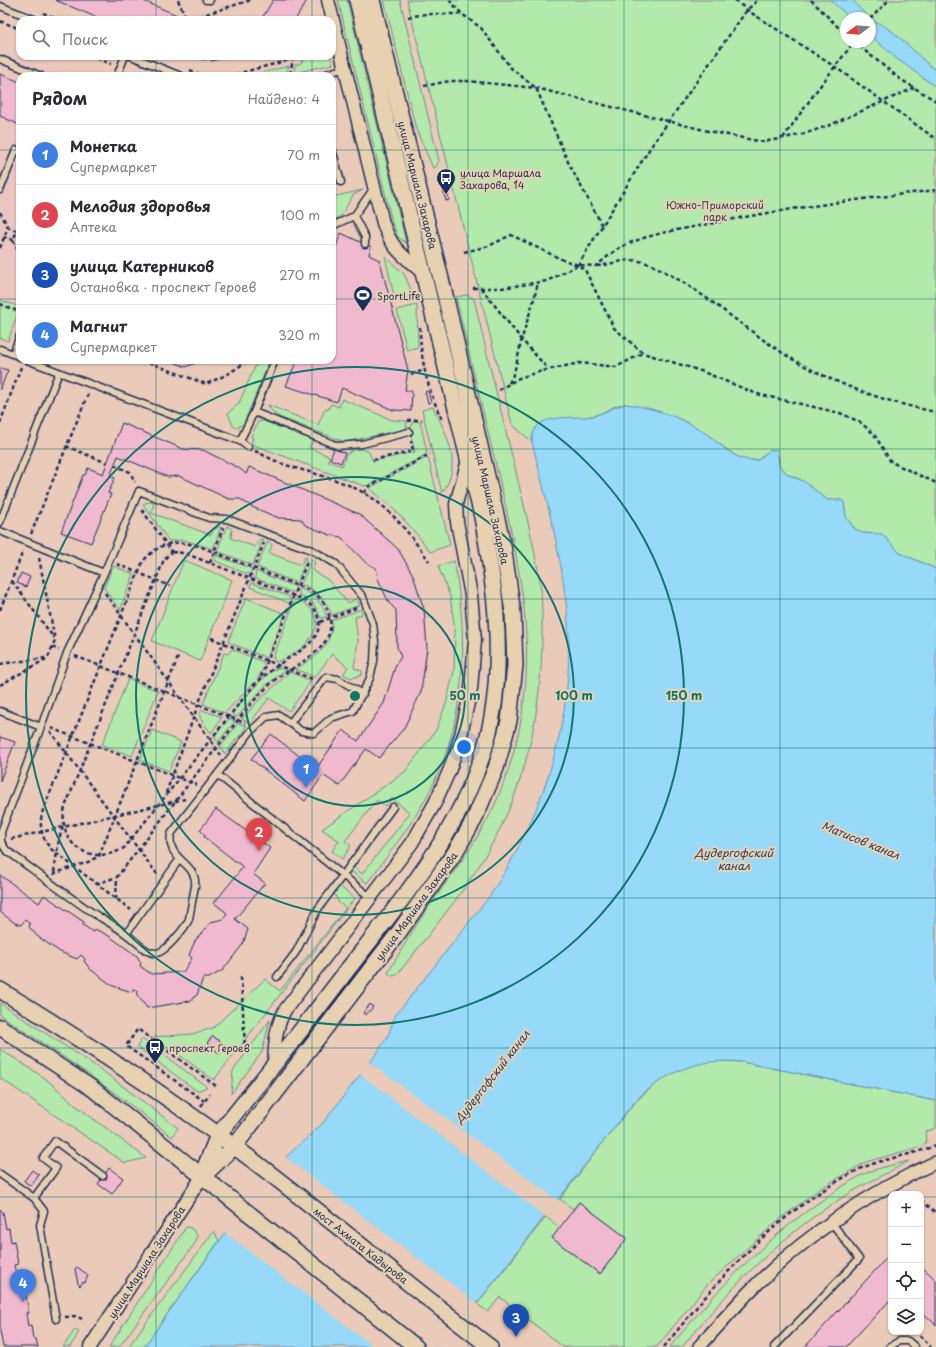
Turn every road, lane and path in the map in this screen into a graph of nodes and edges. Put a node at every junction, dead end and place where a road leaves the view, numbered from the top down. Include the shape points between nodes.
1 (206, 0) edge
2 (210, 0) edge
3 (328, 0) edge
4 (356, 0) edge
5 (372, 0) edge
6 (449, 0) edge
7 (735, 0) edge
8 (758, 0) edge
9 (811, 0) edge
10 (889, 0) edge
11 (0, 6) edge
12 (747, 10) junction
13 (876, 13) edge
14 (462, 14) junction
15 (26, 16) edge
16 (332, 16) edge
17 (408, 17) dead end
18 (0, 21) edge
19 (16, 27) edge
20 (840, 29) edge
21 (336, 32) edge
22 (849, 48) edge
23 (861, 48) edge
24 (0, 59) edge
25 (100, 60) edge
26 (124, 60) edge
27 (139, 60) edge
28 (284, 60) edge
29 (293, 60) edge
30 (113, 65) dead end
31 (835, 67) junction
32 (345, 68) junction
33 (31, 72) edge
34 (119, 72) edge
35 (165, 72) edge
36 (243, 72) edge
37 (290, 72) edge
38 (332, 72) edge
39 (424, 86) dead end
40 (536, 88) junction
41 (914, 88) junction
42 (883, 100) junction
43 (936, 101) edge
44 (669, 121) junction
45 (783, 139) junction
46 (936, 139) edge
47 (16, 150) edge
48 (336, 166) edge
49 (340, 182) dead end
50 (374, 188) junction
51 (0, 190) edge
52 (936, 190) edge
53 (0, 212) edge
54 (354, 216) junction
55 (336, 224) edge
56 (602, 225) junction
57 (8, 228) junction
58 (16, 231) edge
59 (16, 233) edge
60 (4, 237) junction
61 (13, 240) junction
62 (365, 244) dead end
63 (16, 246) edge
64 (0, 248) edge
65 (464, 252) dead end
66 (578, 265) junction
67 (596, 266) junction
68 (423, 272) junction
69 (538, 282) junction
70 (473, 288) dead end
71 (481, 288) junction
72 (0, 304) edge
73 (16, 310) edge
74 (420, 320) dead end
75 (522, 340) junction
76 (16, 346) edge
77 (0, 349) edge
78 (643, 353) junction
79 (13, 354) junction
80 (16, 355) edge
81 (22, 364) edge
82 (38, 364) edge
83 (153, 364) edge
84 (243, 364) edge
85 (273, 364) edge
86 (426, 370) junction
87 (548, 370) junction
88 (59, 372) junction
89 (411, 374) dead end
90 (508, 384) junction
91 (91, 385) junction
92 (498, 390) dead end
93 (254, 412) junction
94 (936, 412) edge
95 (444, 422) dead end
96 (0, 423) edge
97 (409, 432) dead end
98 (240, 441) junction
99 (66, 446) junction
100 (248, 448) joint
101 (430, 454) dead end
102 (468, 460) junction
103 (107, 462) dead end
104 (114, 465) dead end
105 (936, 483) edge
106 (139, 491) junction
107 (364, 493) junction
108 (135, 501) junction
109 (227, 519) junction
110 (0, 522) edge
111 (0, 531) edge
112 (268, 534) junction
113 (27, 542) junction
114 (166, 544) junction
115 (37, 546) junction
116 (312, 550) junction
117 (172, 552) junction
118 (214, 552) junction
119 (109, 561) junction
120 (429, 561) dead end
121 (210, 563) junction
122 (254, 568) junction
123 (104, 573) junction
124 (137, 573) junction
125 (250, 578) junction
126 (156, 580) junction
127 (12, 581) junction
128 (99, 585) junction
129 (170, 586) dead end
130 (299, 586) junction
131 (294, 596) junction
132 (366, 605) junction
133 (0, 610) edge
134 (121, 615) junction
135 (330, 619) junction
136 (320, 622) junction
137 (134, 634) junction
138 (211, 638) dead end
139 (56, 640) junction
140 (223, 643) junction
141 (179, 655) dead end
142 (73, 656) dead end
143 (48, 658) junction
144 (269, 661) junction
145 (0, 664) edge
146 (278, 665) junction
147 (101, 666) junction
148 (290, 670) junction
149 (119, 673) junction
150 (260, 680) junction
151 (168, 681) junction
152 (321, 683) junction
153 (0, 685) edge
154 (164, 692) junction
155 (363, 694) junction
156 (180, 698) junction
157 (198, 705) junction
158 (0, 711) edge
159 (228, 716) junction
160 (194, 718) junction
161 (238, 720) junction
162 (290, 723) junction
163 (41, 727) junction
164 (255, 727) junction
165 (72, 736) junction
166 (209, 740) junction
167 (91, 743) junction
168 (216, 748) junction
169 (66, 752) junction
170 (137, 762) junction
171 (227, 763) junction
172 (80, 770) junction
173 (173, 775) junction
174 (218, 775) junction
175 (179, 778) junction
176 (190, 782) junction
177 (207, 789) junction
178 (201, 795) junction
179 (165, 796) junction
180 (177, 800) junction
181 (158, 805) junction
182 (393, 807) dead end
183 (114, 816) junction
184 (63, 827) junction
185 (41, 832) junction
186 (132, 840) junction
187 (1, 842) junction
188 (139, 849) junction
189 (57, 854) junction
190 (99, 856) junction
191 (179, 860) junction
192 (74, 866) junction
193 (54, 872) junction
194 (342, 874) junction
195 (117, 877) junction
196 (48, 881) junction
197 (163, 883) junction
198 (96, 884) junction
199 (370, 897) junction
200 (116, 899) junction
201 (139, 916) junction
202 (126, 934) junction
203 (241, 977) dead end
204 (277, 977) dead end
205 (0, 990) edge
206 (0, 1027) edge
207 (245, 1047) dead end
208 (274, 1065) junction
209 (216, 1086) dead end
210 (210, 1094) dead end
211 (204, 1101) junction
212 (198, 1109) dead end
213 (218, 1135) junction
214 (936, 1145) edge
215 (234, 1146) junction
216 (936, 1162) edge
217 (0, 1174) edge
218 (104, 1176) dead end
219 (202, 1177) junction
220 (34, 1198) junction
221 (924, 1203) edge
222 (936, 1213) edge
223 (832, 1223) junction
224 (56, 1319) joint
225 (82, 1320) dead end
226 (90, 1347) edge
227 (416, 1347) edge
228 (490, 1347) edge
229 (664, 1347) edge
230 (698, 1347) edge
231 (774, 1347) edge
232 (890, 1347) edge
233 (915, 1347) edge

1 - 2 lane
3 - 16 street
4 - 68 street, улица Маршала Захарова
5 - 215 street, улица Маршала Захарова via 503,545 514,628 515,665 509,721 496,768 474,820 454,854 399,932
6 - 14 path
7 - 12 path
8 - 12 path
9 - 20 path
10 - 13 path
11 - 15 lane
12 - 31 path
12 - 44 path
14 - 17 path
14 - 40 path via 480,28 511,68
18 - 19 path
21 - 32 street
22 - 31 path
23 - 41 path
24 - 33 lane
25 - 30 path
26 - 34 lane
27 - 35 lane
28 - 36 path
29 - 37 path
31 - 42 path
31 - 45 path
32 - 38 lane
32 - 50 street
39 - 40 path via 467,81
40 - 44 path via 584,102
40 - 56 path via 570,164
41 - 42 path
41 - 43 path
42 - 45 path via 830,125
42 - 46 path
44 - 45 path via 746,140 763,142
44 - 56 path
47 - 51 lane
48 - 49 lane
50 - 54 lane
50 - 68 street via 388,240
52 - 67 path via 897,193 804,207 663,233 615,250
53 - 57 path
54 - 55 lane
54 - 62 lane
56 - 66 path
57 - 58 path
57 - 60 path
59 - 61 path
60 - 61 path
60 - 64 path
61 - 63 path
65 - 66 path via 489,246 511,235
66 - 67 path
66 - 69 path via 547,281
66 - 78 path via 585,270 614,328
67 - 94 path via 639,261 660,269 707,297 773,346 809,368 895,403
68 - 102 street, улица Маршала Захарова
69 - 71 path via 502,288
69 - 75 path
70 - 71 path
71 - 75 path
72 - 73 path
74 - 86 path via 420,349
75 - 87 path
75 - 90 path via 514,375
76 - 79 lane
77 - 79 lane
78 - 87 path via 616,367 580,363
78 - 105 path via 701,371 758,394 840,413 860,422 874,434 891,462
79 - 80 lane
81 - 96 path
82 - 88 lane
83 - 84 path via 206,384
85 - 93 lane
86 - 89 path
86 - 95 path via 436,406
87 - 90 path via 519,378
88 - 91 lane
88 - 110 lane
90 - 92 path
91 - 98 lane
91 - 99 path
93 - 97 lane via 338,446 362,444
93 - 98 lane
98 - 100 lane
99 - 103 path
99 - 113 path
100 - 107 path via 282,464 342,483
101 - 107 path via 368,487
102 - 199 street via 456,504 471,595 475,640 471,689 461,735 435,803 412,843
102 - 208 street, улица Маршала Захарова via 488,548 497,615 498,664 492,718 480,762 459,811 419,876
104 - 106 path via 130,472
106 - 108 lane
106 - 109 lane via 209,518
107 - 120 path via 382,506 410,535
108 - 114 path
108 - 119 lane
109 - 112 lane
109 - 118 path
111 - 113 lane
112 - 116 lane
112 - 122 path
113 - 115 lane
113 - 127 path
114 - 117 path
114 - 118 path via 186,542
114 - 124 path via 150,553
115 - 123 lane
115 - 139 path
116 - 130 path
116 - 132 lane via 336,564 363,597
117 - 121 path via 184,553
117 - 126 path via 166,556
118 - 121 path
118 - 122 path
119 - 123 lane
119 - 124 path
121 - 125 path
122 - 125 path
122 - 130 path
123 - 128 lane
124 - 126 path
124 - 134 path
125 - 131 path
125 - 140 path
126 - 129 path
126 - 137 path
127 - 133 path
127 - 139 path
128 - 134 path
128 - 163 lane via 67,653
130 - 131 path
130 - 135 path via 317,595 327,607
131 - 136 path via 312,605
131 - 144 path
132 - 135 path
132 - 155 lane via 373,624 374,661
134 - 137 path
134 - 147 path
135 - 136 path
135 - 148 path via 328,636 323,646
136 - 146 path via 312,642
137 - 149 path
137 - 151 path
138 - 140 path
139 - 143 path
140 - 144 path
140 - 157 path
141 - 151 path
142 - 147 path
143 - 145 path
143 - 153 path
144 - 146 path
144 - 150 path
146 - 148 path
146 - 150 path
147 - 149 path
147 - 165 path
148 - 152 path
148 - 161 path via 259,695
149 - 154 path
149 - 167 path
150 - 159 path
151 - 154 path
151 - 156 path
152 - 155 lane via 326,677 338,679
152 - 162 lane
154 - 156 path
154 - 170 path
155 - 162 lane via 353,711 331,718 314,733 300,731
156 - 157 path
156 - 160 path
157 - 159 path
157 - 160 path
158 - 163 lane
159 - 161 path
159 - 166 path
160 - 166 path
160 - 173 path
161 - 164 path
161 - 168 path
162 - 164 lane via 278,715 266,717
163 - 187 lane via 0,832
164 - 171 lane
165 - 167 path
165 - 169 path
165 - 169 path via 48,727
166 - 168 path
166 - 175 path
167 - 170 path
167 - 172 path
168 - 171 path
168 - 176 path
169 - 172 path
169 - 185 path via 42,813
170 - 173 path
170 - 183 path
171 - 174 lane
172 - 183 path
172 - 184 path via 65,807
173 - 175 path
173 - 179 path
174 - 177 lane
174 - 194 lane
175 - 176 path
175 - 179 path
176 - 177 path
176 - 180 path
177 - 178 lane
178 - 180 path
178 - 191 lane via 171,834 169,842
179 - 181 path
180 - 181 path
180 - 188 path
181 - 183 path
181 - 186 path
182 - 194 lane
183 - 184 path
183 - 186 path
183 - 190 path
184 - 185 path
184 - 189 path
184 - 190 path via 67,836 79,849
185 - 187 path
185 - 189 path
186 - 188 path
186 - 190 path via 115,853
187 - 196 lane via 6,850
188 - 195 path
188 - 197 path
189 - 192 path
189 - 193 path
190 - 192 path
191 - 197 lane
191 - 202 lane via 192,870 195,877 188,920 167,948 155,954 148,952
192 - 193 path
192 - 198 path
193 - 196 path
194 - 199 lane
194 - 204 lane via 318,909 296,952
195 - 198 path
195 - 200 path
196 - 202 lane
197 - 201 lane
198 - 200 path
199 - 208 street via 278,1022
200 - 201 path
201 - 202 lane
203 - 207 path
205 - 213 street via 140,1078
206 - 219 street via 93,1089
208 - 213 street, улица Маршала Захарова
209 - 211 path via 138,1030 126,1046
210 - 211 path
211 - 212 path
213 - 215 street
213 - 219 street, улица Маршала Захарова
214 - 229 path via 859,1169 800,1208 769,1232 709,1291
215 - 219 street, улица Маршала Захарова
215 - 228 street, мост Ахмата Кадырова
216 - 223 street via 883,1190
217 - 220 lane
218 - 220 lane via 55,1141 43,1158 56,1168
219 - 226 street, улица Маршала Захарова
219 - 227 street
220 - 224 lane via 44,1212 40,1225
221 - 222 path
223 - 230 street via 786,1258 748,1293
223 - 231 lane via 859,1259
224 - 225 path via 76,1316
232 - 233 lane via 899,1341 908,1341

